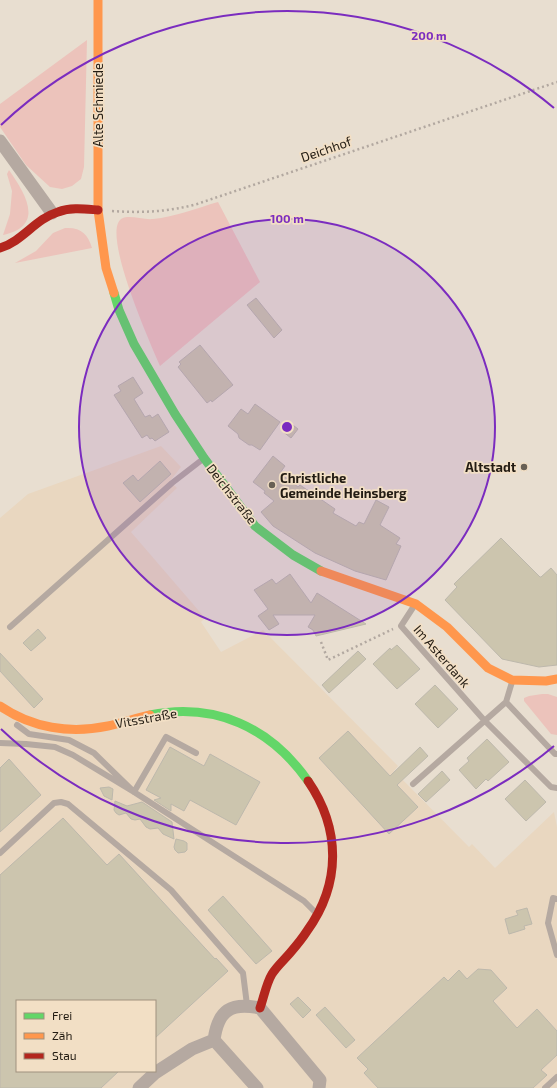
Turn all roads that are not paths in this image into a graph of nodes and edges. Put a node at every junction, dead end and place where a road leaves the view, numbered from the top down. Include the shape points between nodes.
1 (98, 0) edge
2 (0, 141) edge
3 (98, 210) junction
4 (52, 214) junction
5 (0, 248) edge
6 (204, 458) junction
7 (416, 604) junction
8 (10, 627) dead end
9 (557, 679) edge
10 (512, 680) junction
11 (506, 702) junction
12 (1, 707) edge
13 (484, 720) junction
14 (0, 743) edge
15 (196, 753) dead end
16 (557, 754) edge
17 (413, 784) dead end
18 (557, 788) edge
19 (134, 792) junction
20 (0, 853) edge
21 (557, 899) edge
22 (319, 915) junction
23 (557, 955) edge
24 (247, 1005) junction
25 (260, 1008) junction
26 (214, 1040) junction
27 (557, 1077) edge
28 (139, 1088) edge
29 (257, 1088) edge
30 (319, 1088) edge
31 (545, 1088) edge

1 - 3 street, Alte Schmiede
2 - 4 street
3 - 4 street via 71,208
3 - 6 street, Deichstraße via 106,268 119,310 134,344
4 - 5 street via 22,238
6 - 7 street, Deichstraße via 255,526 293,555 318,570
6 - 8 lane via 172,483
7 - 10 street, Deichstraße via 447,626 488,668
7 - 13 lane, Im Asterdank via 401,626
9 - 10 street, Deichstraße
10 - 11 lane
11 - 13 lane
11 - 16 lane
12 - 19 lane via 13,722 29,734 69,740 94,753
12 - 22 street, Vitsstraße via 37,725 58,729 106,726 156,714 181,712 206,713 229,718 264,734 295,763 310,783 322,803 329,823 334,846 333,868 328,892
13 - 17 lane
13 - 18 lane, Im Asterdank via 551,787
14 - 19 lane via 54,747 73,755
15 - 19 lane via 166,737
19 - 22 lane via 304,902
20 - 24 lane via 54,803 68,804 171,890 243,973
21 - 23 lane via 553,898 548,922
22 - 25 street, Vitsstraße via 305,936 272,973
24 - 25 street
24 - 26 street via 234,1007 226,1012 216,1028
25 - 30 street via 320,1080
26 - 28 street via 192,1049 155,1073
26 - 29 street
27 - 31 lane

